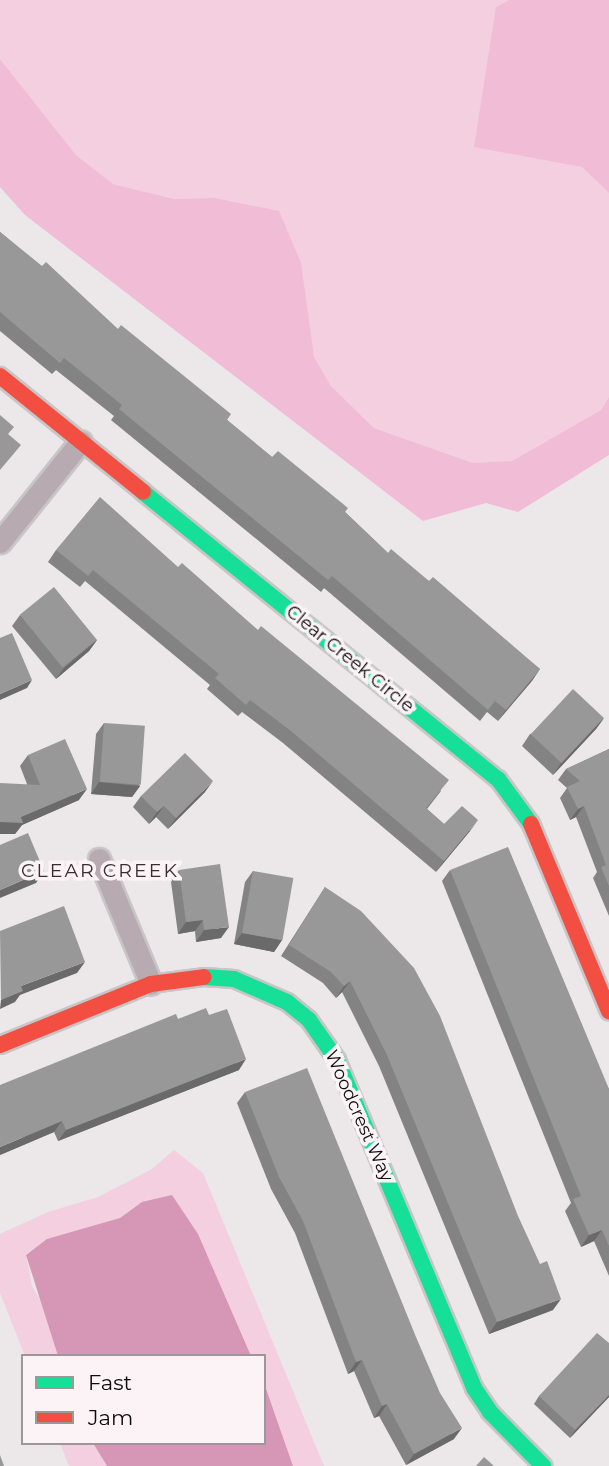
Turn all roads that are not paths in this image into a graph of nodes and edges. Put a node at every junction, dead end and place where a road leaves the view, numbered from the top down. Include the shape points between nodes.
1 (0, 376) edge
2 (81, 441) junction
3 (0, 542) edge
4 (99, 859) dead end
5 (151, 984) junction
6 (609, 1011) edge
7 (0, 1045) edge
8 (543, 1466) edge

1 - 2 street, Clear Creek Circle
2 - 3 street
2 - 6 street, Clear Creek Circle via 498,779 531,823
4 - 5 street
5 - 7 street, Woodcrest Way
5 - 8 street, Woodcrest Way via 186,976 243,982 287,1002 323,1037 474,1388 490,1412

